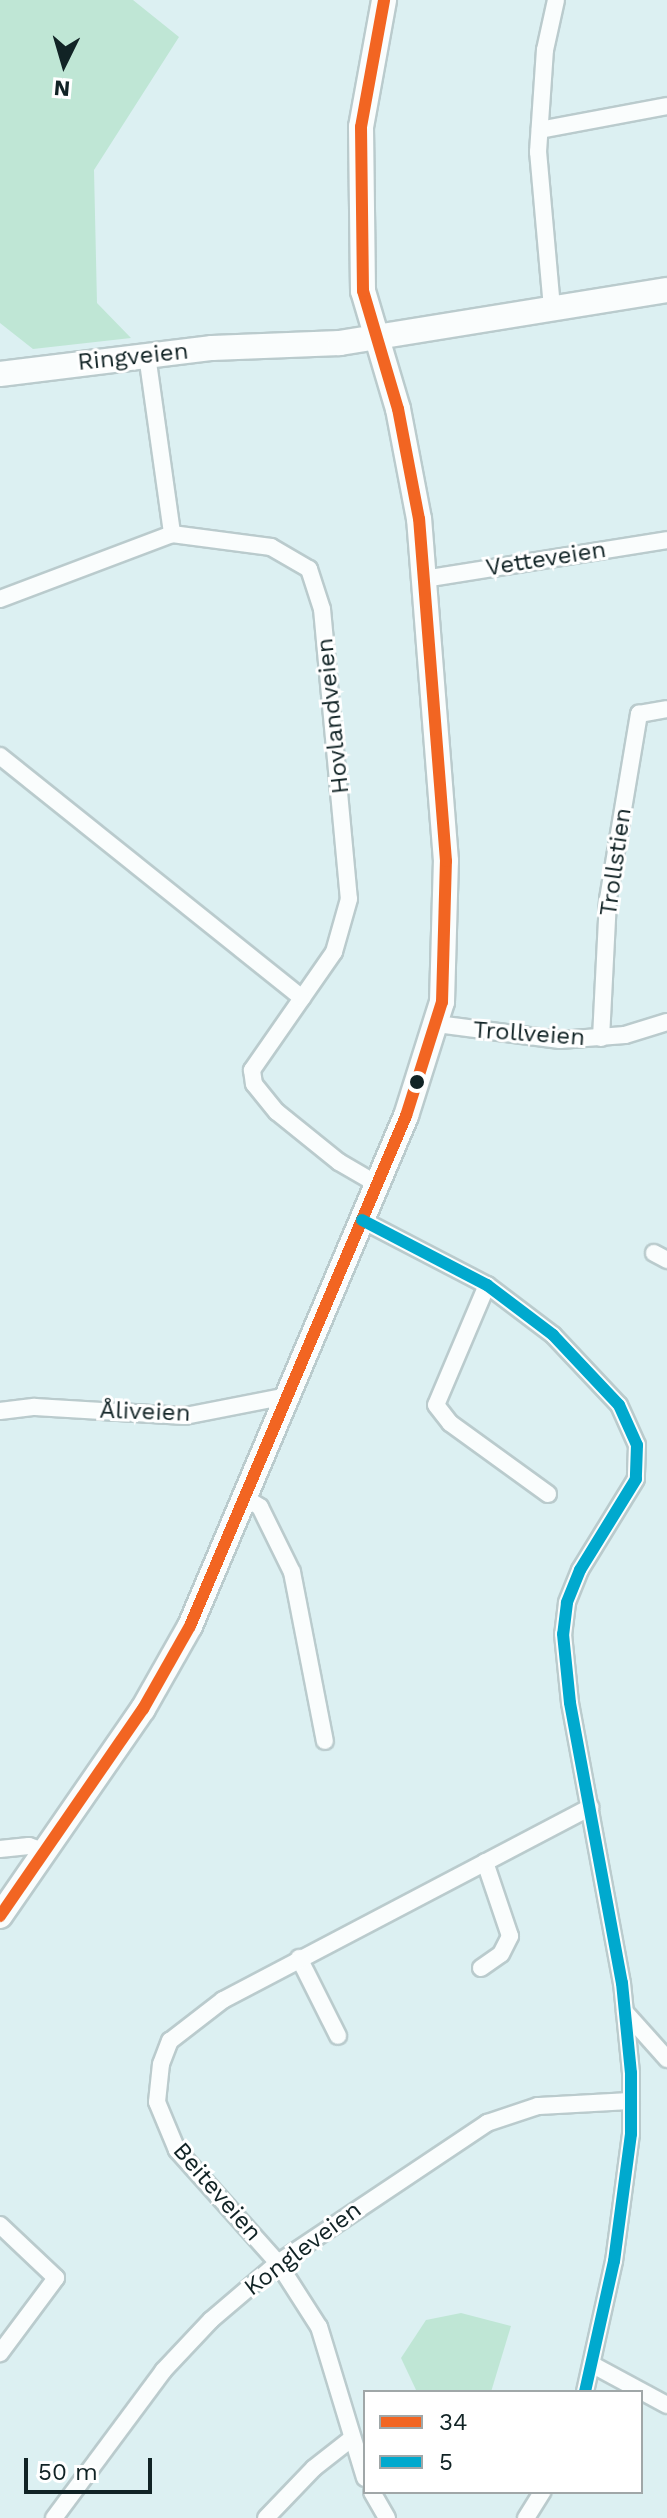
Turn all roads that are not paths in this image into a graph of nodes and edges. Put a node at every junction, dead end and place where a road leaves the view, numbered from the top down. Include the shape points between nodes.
1 (384, 0) edge
2 (556, 0) edge
3 (667, 106) edge
4 (540, 130) junction
5 (667, 290) edge
6 (552, 308) junction
7 (380, 330) junction
8 (147, 355) junction
9 (0, 374) edge
10 (172, 534) junction
11 (667, 540) edge
12 (424, 579) junction
13 (0, 599) edge
14 (667, 709) edge
15 (0, 756) edge
16 (302, 998) junction
17 (667, 1022) edge
18 (437, 1024) junction
19 (601, 1038) junction
20 (377, 1184) junction
21 (362, 1220) junction
22 (487, 1285) junction
23 (287, 1396) junction
24 (0, 1411) edge
25 (548, 1494) dead end
26 (244, 1497) junction
27 (325, 1741) dead end
28 (590, 1807) junction
29 (0, 1849) edge
30 (43, 1851) junction
31 (485, 1862) junction
32 (0, 1916) edge
33 (299, 1958) junction
34 (481, 1968) dead end
35 (625, 2012) junction
36 (338, 2036) dead end
37 (667, 2059) edge
38 (631, 2101) junction
39 (0, 2225) edge
40 (278, 2263) junction
41 (0, 2353) edge
42 (593, 2365) junction
43 (586, 2390) edge
44 (639, 2390) edge
45 (643, 2392) edge
46 (667, 2405) edge
47 (351, 2439) junction
48 (363, 2472) edge
49 (373, 2494) edge
50 (541, 2494) edge
51 (54, 2518) edge
52 (266, 2518) edge
53 (387, 2518) edge
54 (526, 2518) edge

1 - 7 main road via 363,100 361,204 363,291
2 - 4 street via 545,50
3 - 4 street
4 - 6 street via 540,210
5 - 6 main road, Ringveien
6 - 7 main road, Ringveien
7 - 8 main road, Ringveien
7 - 12 main road via 412,471
8 - 9 main road, Ringveien
8 - 10 street
10 - 13 street, Hovlandveien
10 - 16 street, Hovlandveien via 271,547 302,563 318,589 349,899 334,952
11 - 12 street, Vetteveien
12 - 18 main road via 446,861 447,936
14 - 19 street, Trollstien via 639,714 608,899
15 - 16 street
16 - 20 street, Hovlandveien via 260,1055 252,1070 254,1084 277,1112 339,1162
17 - 19 street, Trollveien
18 - 19 street, Trollveien via 560,1040
18 - 20 main road
20 - 21 main road
21 - 22 street
21 - 23 main road
22 - 25 street via 436,1405 450,1423
22 - 28 street via 553,1335 601,1382 619,1405 637,1445 636,1479 591,1549 567,1603 565,1659
23 - 24 street, Åliveien via 185,1416 35,1407
23 - 26 main road
26 - 27 street via 260,1507 292,1572
26 - 30 main road via 174,1658
28 - 31 street, Beiteveien
28 - 35 street
29 - 30 street via 29,1846
30 - 32 main road
31 - 33 street, Beiteveien
31 - 34 street via 510,1936 501,1954
33 - 36 street
33 - 40 street, Beiteveien via 193,2020 170,2041 157,2085 164,2127 177,2150
35 - 37 street
35 - 38 street
38 - 40 street, Kongleveien via 538,2106 487,2123
38 - 42 street via 621,2210
39 - 41 street via 56,2278
40 - 47 street, Beiteveien via 319,2327
40 - 51 street, Kongleveien via 211,2320 163,2371
42 - 43 street
42 - 44 street
45 - 46 street
47 - 48 street, Beiteveien
47 - 52 street
49 - 53 street
50 - 54 street

